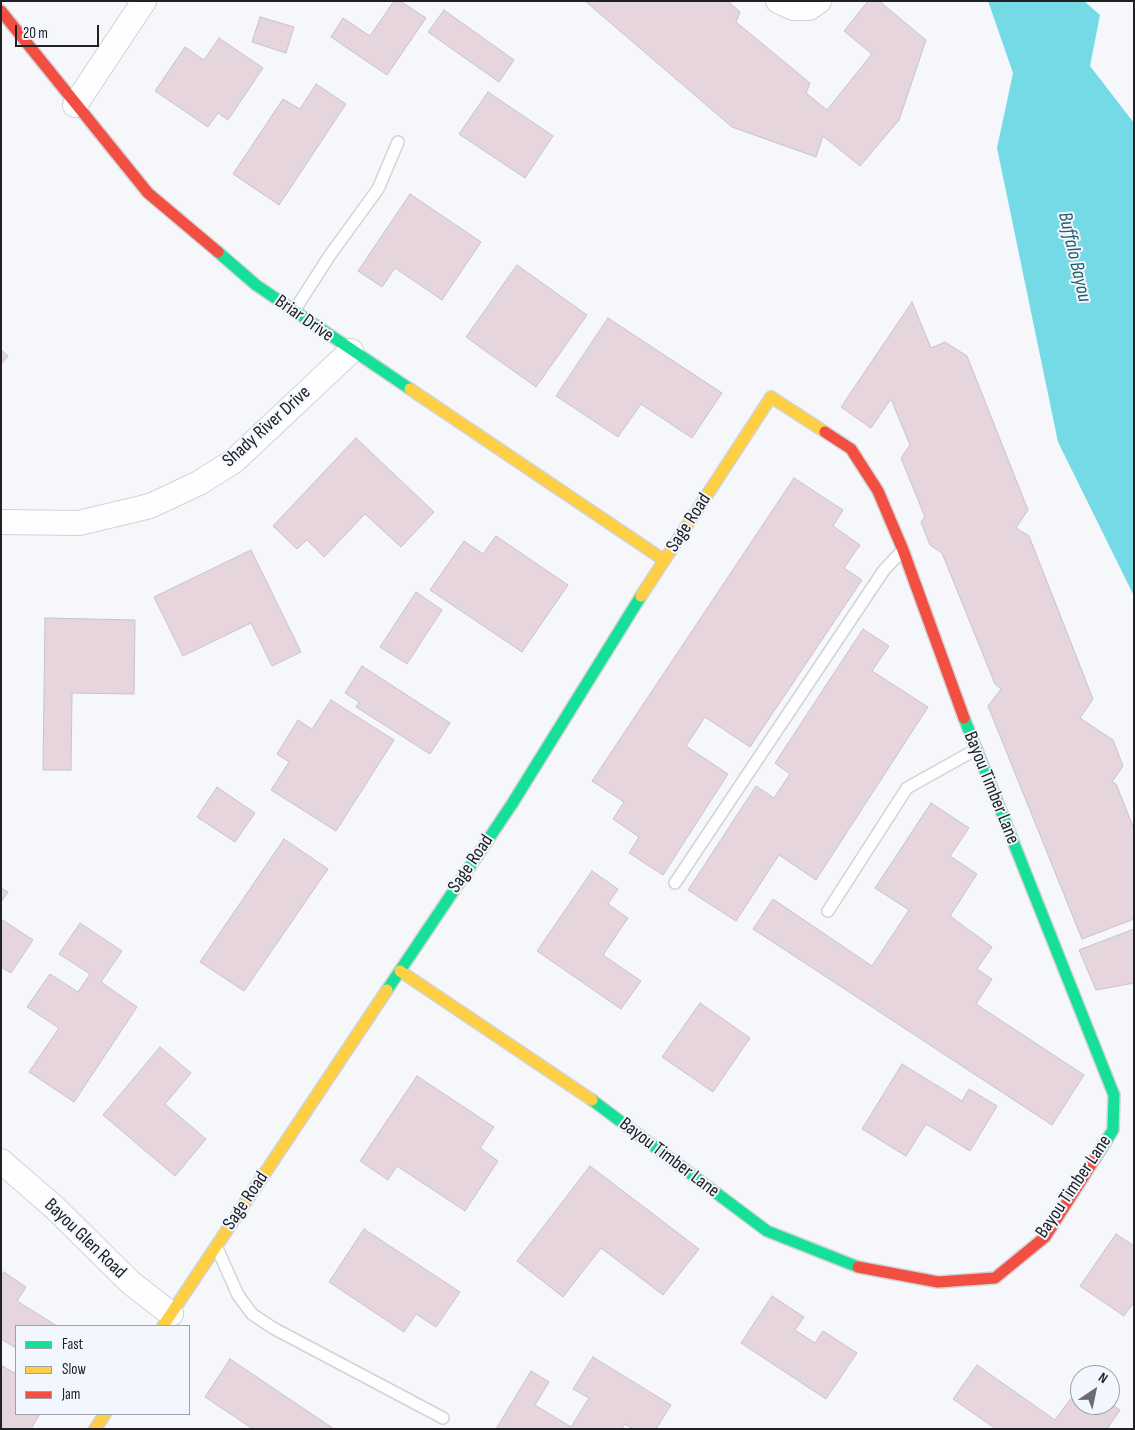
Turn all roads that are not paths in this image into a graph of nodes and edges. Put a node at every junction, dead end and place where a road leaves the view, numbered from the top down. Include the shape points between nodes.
1 (144, 1) edge
2 (778, 1) edge
3 (819, 1) edge
4 (1, 11) edge
5 (75, 105) junction
6 (398, 142) dead end
7 (294, 312) junction
8 (351, 352) junction
9 (771, 397) joint
10 (1, 522) edge
11 (903, 550) junction
12 (664, 560) junction
13 (975, 750) junction
14 (675, 883) dead end
15 (828, 911) dead end
16 (400, 971) junction
17 (1, 1161) edge
18 (216, 1246) junction
19 (167, 1320) edge
20 (103, 1415) edge
21 (443, 1418) dead end
22 (94, 1429) edge

1 - 5 street
2 - 3 street via 793,8 809,8
4 - 5 street, Briar Drive
5 - 7 street, Briar Drive via 148,193 256,285
6 - 7 lane via 378,189
7 - 8 street, Briar Drive
8 - 10 street, Shady River Drive via 234,461 199,483 150,506 79,523
8 - 12 street, Briar Drive
9 - 11 street, Bayou Timber Lane via 851,449 878,491
9 - 12 street, Sage Road
11 - 13 street, Bayou Timber Lane
11 - 14 lane via 884,570
12 - 16 street, Sage Road via 512,804
13 - 15 lane via 908,788
13 - 16 street, Bayou Timber Lane via 1114,1095 1113,1130 1045,1237 995,1278 938,1282 859,1267 767,1232 569,1083
16 - 18 street, Sage Road
17 - 19 street, Bayou Glen Road via 54,1207
18 - 19 street, Sage Road
18 - 21 lane via 238,1295 252,1314
20 - 22 street

